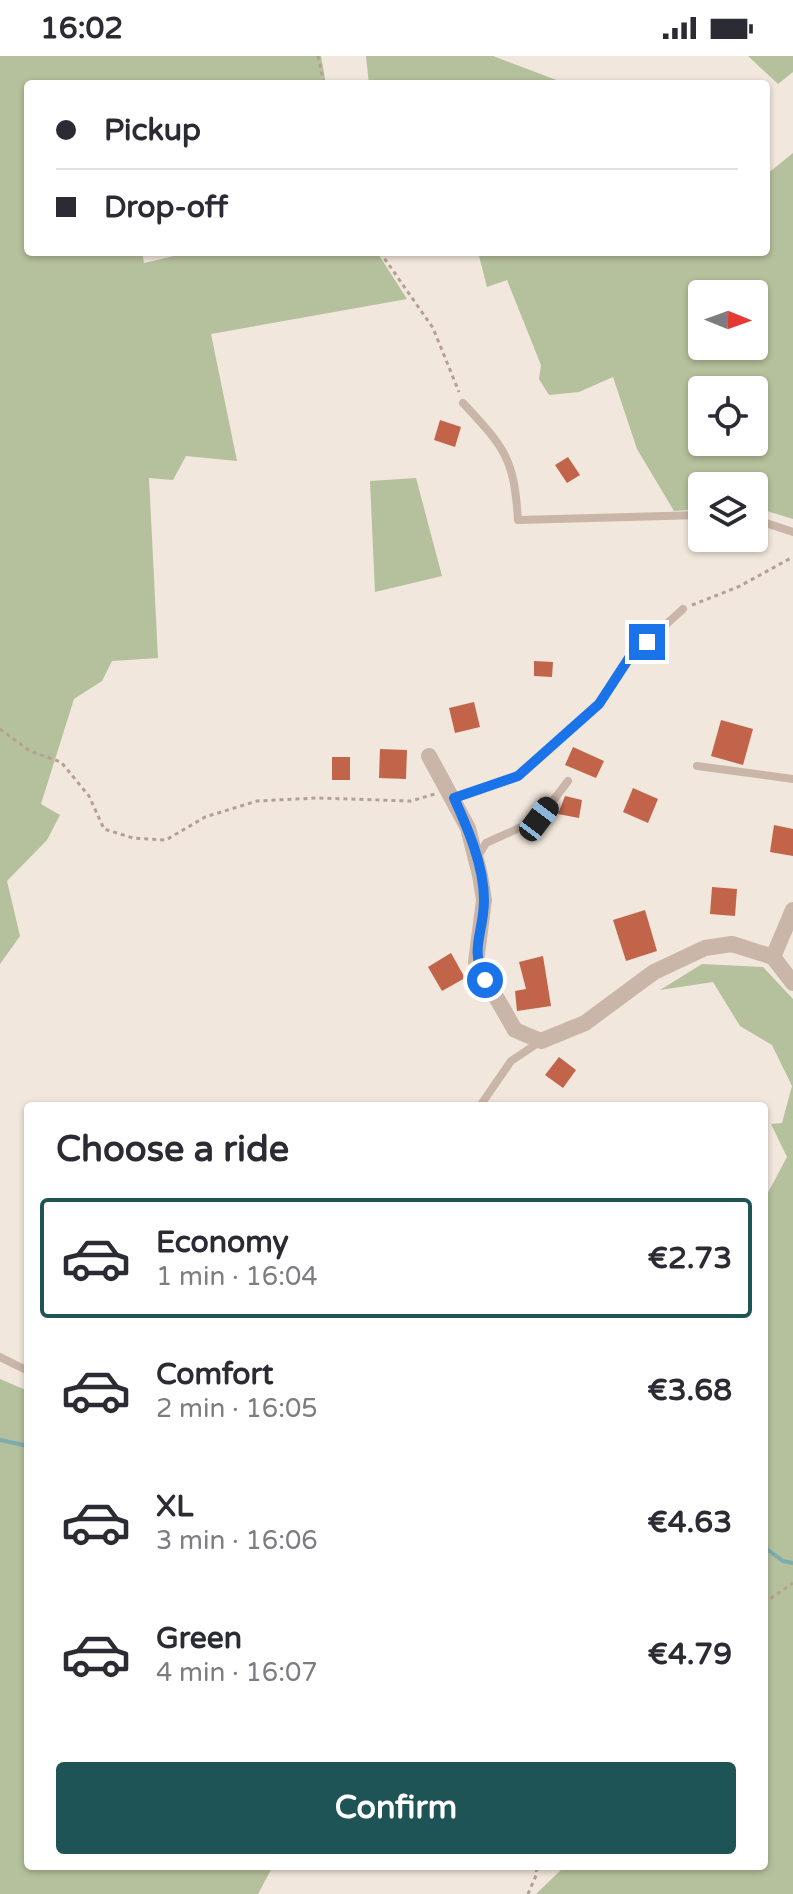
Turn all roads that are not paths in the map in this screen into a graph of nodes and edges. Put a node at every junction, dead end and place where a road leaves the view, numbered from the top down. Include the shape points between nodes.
1 (463, 403) road end
2 (688, 515) edge
3 (768, 524) edge
4 (793, 532) edge
5 (683, 609) road end
6 (429, 756) dead end
7 (697, 766) dead end
8 (793, 779) edge
9 (568, 781) dead end
10 (452, 794) junction
11 (476, 859) junction
12 (793, 910) edge
13 (773, 957) junction
14 (793, 983) edge
15 (541, 1041) junction
16 (483, 1102) edge
17 (0, 1357) edge
18 (24, 1369) edge

1 - 2 lane via 498,440 516,477 518,520
3 - 4 lane
5 - 10 lane via 629,658 599,704 518,776
6 - 10 street
7 - 8 lane
9 - 11 lane via 539,819 486,843
10 - 11 street
11 - 15 street via 484,900 476,962 515,1030
12 - 13 street
13 - 14 street
13 - 15 street via 732,944 705,948 654,972 585,1023
15 - 16 lane via 511,1061
17 - 18 lane

